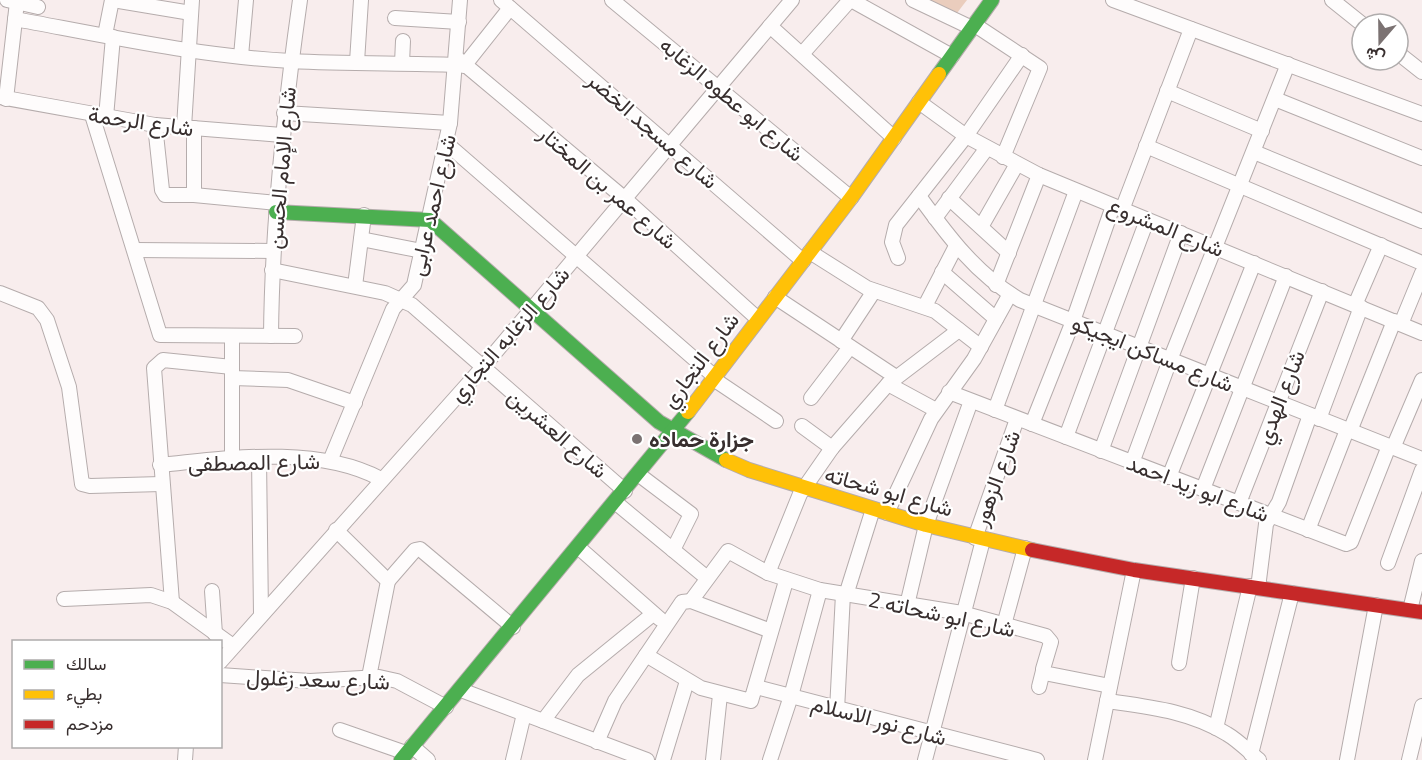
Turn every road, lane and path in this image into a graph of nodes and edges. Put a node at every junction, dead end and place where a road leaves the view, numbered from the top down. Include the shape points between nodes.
1 (111, 0) edge
2 (246, 0) edge
3 (300, 0) edge
4 (361, 0) edge
5 (460, 0) edge
6 (612, 0) edge
7 (792, 0) edge
8 (850, 0) edge
9 (913, 0) edge
10 (992, 0) edge
11 (1113, 0) edge
12 (1332, 0) edge
13 (12, 1) edge
14 (38, 3) edge
15 (506, 4) edge
16 (191, 7) edge
17 (1350, 14) edge
18 (395, 18) dead end
19 (15, 19) junction
20 (35, 22) junction
21 (459, 22) junction
22 (770, 26) junction
23 (973, 26) junction
24 (1191, 29) junction
25 (109, 36) junction
26 (402, 40) dead end
27 (187, 51) junction
28 (802, 54) junction
29 (1022, 55) junction
30 (241, 56) junction
31 (952, 56) junction
32 (291, 61) junction
33 (357, 62) junction
34 (1410, 62) edge
35 (402, 63) junction
36 (459, 63) junction
37 (1288, 64) junction
38 (1422, 72) edge
39 (719, 87) junction
40 (1167, 91) junction
41 (3, 98) edge
42 (1275, 99) junction
43 (919, 102) junction
44 (284, 113) junction
45 (1422, 114) edge
46 (99, 116) junction
47 (450, 123) junction
48 (155, 125) junction
49 (189, 128) junction
50 (1262, 131) junction
51 (282, 135) junction
52 (966, 136) junction
53 (894, 138) junction
54 (446, 142) junction
55 (671, 144) junction
56 (1146, 146) junction
57 (987, 148) junction
58 (1254, 152) junction
59 (1004, 158) junction
60 (1422, 158) edge
61 (1017, 164) junction
62 (1039, 175) junction
63 (1241, 186) junction
64 (1076, 191) junction
65 (194, 195) junction
66 (919, 196) junction
67 (624, 198) junction
68 (851, 198) junction
69 (949, 198) junction
70 (276, 208) junction
71 (1117, 208) junction
72 (364, 215) junction
73 (935, 218) junction
74 (430, 220) junction
75 (1147, 220) junction
76 (1422, 221) edge
77 (981, 227) junction
78 (1181, 233) junction
79 (361, 239) junction
80 (1381, 245) junction
81 (956, 246) junction
82 (1217, 247) junction
83 (135, 250) junction
84 (273, 251) junction
85 (422, 251) junction
86 (1009, 252) junction
87 (577, 255) junction
88 (807, 256) junction
89 (898, 258) dead end
90 (1254, 262) junction
91 (1422, 263) edge
92 (272, 270) junction
93 (942, 272) junction
94 (1422, 273) edge
95 (1286, 276) junction
96 (996, 285) junction
97 (355, 286) junction
98 (874, 291) junction
99 (1322, 291) junction
100 (0, 293) edge
101 (1010, 294) junction
102 (775, 297) junction
103 (402, 299) junction
104 (925, 306) junction
105 (1034, 306) junction
106 (1358, 306) junction
107 (530, 310) junction
108 (758, 319) junction
109 (996, 319) junction
110 (1073, 321) junction
111 (1397, 323) junction
112 (959, 330) junction
113 (1422, 333) edge
114 (1105, 334) junction
115 (232, 336) junction
116 (272, 336) junction
117 (295, 336) dead end
118 (845, 344) junction
119 (981, 347) junction
120 (1137, 347) junction
121 (1170, 360) junction
122 (483, 367) junction
123 (232, 372) junction
124 (1209, 375) junction
125 (713, 377) junction
126 (892, 380) junction
127 (1422, 380) edge
128 (1242, 388) junction
129 (949, 392) junction
130 (811, 398) dead end
131 (971, 401) junction
132 (1277, 402) junction
133 (355, 403) junction
134 (936, 410) junction
135 (995, 410) junction
136 (1314, 417) junction
137 (1017, 419) junction
138 (776, 421) dead end
139 (1032, 424) junction
140 (802, 426) dead end
141 (1349, 431) junction
142 (672, 432) junction
143 (1066, 437) junction
144 (1391, 447) junction
145 (832, 448) junction
146 (1101, 451) junction
147 (232, 458) junction
148 (259, 458) junction
149 (1422, 459) edge
150 (330, 461) junction
151 (1132, 463) junction
152 (160, 465) junction
153 (1422, 470) edge
154 (638, 474) junction
155 (1169, 477) junction
156 (381, 479) junction
157 (161, 484) junction
158 (803, 488) junction
159 (1203, 489) junction
160 (625, 491) junction
161 (615, 502) junction
162 (1239, 503) junction
163 (873, 509) junction
164 (887, 513) junction
165 (1270, 515) junction
166 (926, 525) junction
167 (336, 530) junction
168 (1308, 530) junction
169 (979, 539) junction
170 (578, 547) junction
171 (1024, 548) junction
172 (672, 550) junction
173 (1422, 561) edge
174 (1388, 563) dead end
175 (1134, 570) junction
176 (768, 573) junction
177 (707, 578) junction
178 (1193, 578) junction
179 (786, 580) junction
180 (388, 581) junction
181 (1254, 587) junction
182 (820, 590) junction
183 (212, 591) dead end
184 (1292, 593) junction
185 (845, 594) junction
186 (64, 599) dead end
187 (691, 601) junction
188 (172, 602) junction
189 (907, 605) junction
190 (1376, 605) junction
191 (1416, 611) edge
192 (962, 613) junction
193 (261, 614) junction
194 (653, 614) junction
195 (666, 624) junction
196 (1004, 625) junction
197 (513, 627) junction
198 (771, 631) junction
199 (215, 634) junction
200 (233, 646) junction
201 (645, 656) junction
202 (222, 660) edge
203 (1179, 663) dead end
204 (1043, 671) junction
205 (222, 675) edge
206 (369, 677) junction
207 (687, 681) junction
208 (1110, 686) junction
209 (756, 687) junction
210 (1039, 687) dead end
211 (461, 690) junction
212 (720, 695) junction
213 (791, 696) junction
214 (1107, 701) junction
215 (1422, 706) edge
216 (446, 707) junction
217 (837, 710) junction
218 (524, 714) junction
219 (543, 721) junction
220 (1216, 728) junction
221 (340, 730) dead end
222 (930, 734) junction
223 (597, 742) junction
224 (407, 753) edge
225 (1255, 757) edge
226 (185, 760) edge
227 (196, 760) edge
228 (428, 760) edge
229 (513, 760) edge
230 (647, 760) edge
231 (663, 760) edge
232 (712, 760) edge
233 (770, 760) edge
234 (925, 760) edge
235 (1037, 760) edge
236 (1095, 760) edge
237 (1347, 760) edge
238 (1409, 760) edge

1 - 16 street
1 - 25 street
2 - 30 street
3 - 32 street, شارع الإمام الحسن
4 - 33 street
5 - 21 street, شارع احمد عرابى
6 - 39 street, شارع ابو عطوه الزغابه
7 - 22 street, شارع الزغابه التجاري
8 - 28 street
8 - 31 street
9 - 23 street
10 - 23 street, شارع التجاري
11 - 24 street
12 - 17 street
13 - 14 street
13 - 19 street
14 - 20 street
15 - 36 street
15 - 55 street, شارع مسجد الخضر
16 - 27 street
18 - 21 street
19 - 20 street
19 - 41 street
20 - 25 street
21 - 36 street, شارع احمد عرابى
22 - 28 street
22 - 39 street, شارع الزغابه التجاري
23 - 29 street
23 - 31 street, شارع التجاري
24 - 37 street
24 - 40 street
25 - 27 street
25 - 46 street
26 - 35 street
27 - 30 street
27 - 49 street
28 - 53 street
29 - 52 street
29 - 59 street via 1039,65 1040,72
30 - 32 street
31 - 43 street, شارع التجاري
32 - 33 street
32 - 44 street, شارع الإمام الحسن
33 - 35 street
34 - 38 street
35 - 36 street
36 - 47 street, شارع احمد عرابى
36 - 67 street, شارع عمر بن المختار
37 - 42 street
37 - 45 street
39 - 55 street, شارع الزغابه التجاري
39 - 68 street, شارع ابو عطوه الزغابه
40 - 50 street
40 - 56 street
41 - 46 street, شارع الرحمة
42 - 50 street
42 - 60 street
43 - 52 street, شارع المشروع
43 - 53 street, شارع التجاري
44 - 47 street
44 - 51 street, شارع الإمام الحسن
46 - 48 street, شارع الرحمة
46 - 83 street
47 - 54 street, شارع احمد عرابى
48 - 49 street, شارع الرحمة
48 - 65 street via 163,193
49 - 51 street, شارع الرحمة
49 - 65 street
50 - 58 street
51 - 70 street, شارع الإمام الحسن
52 - 57 street, شارع المشروع
52 - 66 street
53 - 68 street, شارع التجاري
54 - 74 street, شارع احمد عرابى
54 - 87 street
55 - 67 street, شارع الزغابه التجاري
55 - 88 street, شارع مسجد الخضر
56 - 63 street
56 - 71 street
57 - 59 street, شارع المشروع
57 - 69 street
58 - 63 street
58 - 76 street
59 - 61 street, شارع المشروع
61 - 62 street, شارع المشروع
61 - 77 street
62 - 64 street, شارع المشروع
62 - 86 street
63 - 80 street
63 - 82 street
64 - 71 street, شارع المشروع
64 - 105 street
65 - 70 street
66 - 73 street, شارع مساكن ايجيكو
66 - 89 street via 894,230 892,242
67 - 87 street, شارع الزغابه التجاري
67 - 108 street, شارع عمر بن المختار
68 - 88 street, شارع التجاري
69 - 73 street
69 - 77 street
70 - 72 street
70 - 84 street, شارع الإمام الحسن
71 - 75 street, شارع المشروع
71 - 110 street
72 - 74 street
72 - 79 street
73 - 81 street, شارع مساكن ايجيكو
74 - 85 street, شارع احمد عرابى
74 - 107 street, شارع ابو شحاته
75 - 78 street, شارع المشروع
75 - 114 street
77 - 86 street
78 - 82 street, شارع المشروع
78 - 120 street
79 - 85 street
79 - 97 street
80 - 91 street
80 - 106 street
81 - 93 street
81 - 96 street, شارع مساكن ايجيكو
82 - 90 street, شارع المشروع
82 - 121 street
83 - 84 street
83 - 115 street via 160,335
84 - 92 street, شارع الإمام الحسن
85 - 103 street, شارع احمد عرابى via 412,289
86 - 96 street
87 - 107 street, شارع الزغابه التجاري
87 - 125 street
88 - 98 street, شارع مسجد الخضر
88 - 102 street, شارع التجاري
90 - 95 street, شارع المشروع
90 - 124 street
92 - 97 street, شارع العشرين
92 - 116 street, شارع الإمام الحسن
93 - 104 street
93 - 109 street
94 - 111 street
95 - 99 street, شارع المشروع
95 - 128 street
96 - 101 street, شارع مساكن ايجيكو
97 - 103 street, شارع العشرين
98 - 104 street, شارع مسجد الخضر
98 - 118 street
99 - 106 street, شارع المشروع
99 - 132 street, شارع الهدي
100 - 157 street via 38,308 47,320 69,387 82,484
101 - 105 street, شارع مساكن ايجيكو
101 - 109 street
102 - 108 street, شارع التجاري
102 - 118 street
103 - 122 street, شارع العشرين via 423,312
103 - 133 street, شارع احمد عرابى via 393,309
104 - 112 street, شارع مسجد الخضر
105 - 110 street, شارع مساكن ايجيكو
105 - 135 street
106 - 111 street, شارع المشروع
106 - 136 street
107 - 122 street, شارع الزغابه التجاري
107 - 142 street, شارع ابو شحاته
108 - 125 street, شارع التجاري
109 - 119 street
110 - 114 street, شارع مساكن ايجيكو
110 - 139 street
111 - 113 street, شارع المشروع
111 - 141 street
112 - 119 street, شارع مسجد الخضر
112 - 126 street
114 - 120 street, شارع مساكن ايجيكو
114 - 143 street
115 - 116 street
115 - 123 street
116 - 117 street
118 - 126 street
118 - 130 street
119 - 129 street
120 - 121 street, شارع مساكن ايجيكو
120 - 146 street
121 - 124 street, شارع مساكن ايجيكو
121 - 151 street
122 - 156 street, شارع الزغابه التجاري
122 - 160 street, شارع العشرين
123 - 133 street via 288,380
123 - 147 street
123 - 152 street via 163,360 155,365
124 - 128 street, شارع مساكن ايجيكو
124 - 155 street
125 - 138 street
125 - 142 street, شارع التجاري
126 - 134 street
126 - 145 street
127 - 144 street
128 - 132 street, شارع مساكن ايجيكو
128 - 159 street
129 - 131 street, شارع ابو زيد احمد
129 - 134 street
131 - 135 street, شارع ابو زيد احمد
131 - 166 street
132 - 136 street, شارع مساكن ايجيكو
132 - 162 street, شارع الهدي
133 - 150 street, شارع احمد عرابى
134 - 164 street
135 - 137 street, شارع ابو زيد احمد
136 - 141 street, شارع مساكن ايجيكو
136 - 165 street
137 - 139 street, شارع ابو زيد احمد
137 - 169 street, شارع الزهور
139 - 143 street, شارع ابو زيد احمد
140 - 145 street
141 - 144 street, شارع مساكن ايجيكو
141 - 168 street
142 - 154 street, شارع التجاري
142 - 158 street, شارع ابو شحاته via 729,462
143 - 146 street, شارع ابو زيد احمد
144 - 149 street, شارع مساكن ايجيكو
144 - 168 street, شارع ابو زيد احمد via 1351,542 1346,544
145 - 158 street
146 - 151 street, شارع ابو زيد احمد
147 - 148 street, شارع المصطفى
147 - 152 street, شارع المصطفى
148 - 150 street, شارع المصطفى
148 - 193 street
150 - 156 street, شارع المصطفى
151 - 155 street, شارع ابو زيد احمد
152 - 157 street
153 - 174 street
154 - 160 street, شارع التجاري
154 - 172 street via 691,514
155 - 159 street, شارع ابو زيد احمد
156 - 167 street, شارع الزغابه التجاري
157 - 188 street
158 - 163 street, شارع ابو شحاته
158 - 176 street
159 - 162 street, شارع ابو زيد احمد
160 - 161 street, شارع التجاري
161 - 170 street, شارع التجاري
161 - 172 street
162 - 165 street, شارع ابو زيد احمد
163 - 164 street, شارع ابو شحاته
163 - 185 street
164 - 166 street, شارع ابو شحاته
165 - 168 street, شارع ابو زيد احمد
165 - 181 street
166 - 169 street, شارع ابو شحاته
166 - 189 street
167 - 180 street
167 - 193 street, شارع الزغابه التجاري
169 - 171 street, شارع ابو شحاته
169 - 192 street, شارع الزهور
170 - 194 street
170 - 197 street, شارع التجاري
171 - 175 street, شارع ابو شحاته
171 - 196 street
172 - 177 street
173 - 191 street
175 - 178 street, شارع ابو شحاته
175 - 208 street
176 - 177 street, شارع ابو شحاته 2 via 729,551
176 - 179 street, شارع ابو شحاته 2
177 - 187 street
178 - 181 street, شارع ابو شحاته
178 - 203 street
179 - 182 street, شارع ابو شحاته 2
179 - 198 street
180 - 197 street via 420,549
180 - 206 street
181 - 184 street, شارع ابو شحاته
181 - 220 street
182 - 185 street, شارع ابو شحاته 2
182 - 213 street
183 - 199 street
184 - 190 street, شارع ابو شحاته
184 - 225 street
185 - 189 street, شارع ابو شحاته 2
185 - 217 street
186 - 188 street via 141,594
187 - 195 street via 682,602
187 - 198 street
188 - 199 street
189 - 192 street, شارع ابو شحاته 2
190 - 191 street, شارع ابو شحاته
190 - 237 street
192 - 196 street, شارع ابو شحاته 2
192 - 222 street, شارع الزهور
193 - 200 street, شارع الزغابه التجاري
194 - 195 street
194 - 219 street via 578,675
195 - 201 street
196 - 204 street, شارع ابو شحاته 2 via 1050,639
197 - 211 street, شارع التجاري
198 - 209 street
199 - 200 street
200 - 202 street, شارع الزغابه التجاري
201 - 207 street
201 - 223 street via 615,701
204 - 208 street
204 - 210 street
205 - 206 street, شارع سعد زغلول via 310,681
206 - 216 street, شارع سعد زغلول via 397,681
207 - 212 street
207 - 231 street
208 - 214 street
209 - 212 street via 750,702
209 - 213 street, شارع نور الاسلام
211 - 216 street, شارع التجاري
211 - 218 street
212 - 232 street
213 - 217 street, شارع نور الاسلام
213 - 233 street
214 - 220 street via 1177,712
214 - 236 street
215 - 238 street
216 - 224 street, شارع التجاري
217 - 222 street, شارع نور الاسلام
218 - 219 street
218 - 229 street
219 - 223 street
220 - 225 street
221 - 224 street
222 - 234 street, شارع الزهور
222 - 235 street, شارع نور الاسلام
223 - 230 street
224 - 228 street
226 - 227 street

